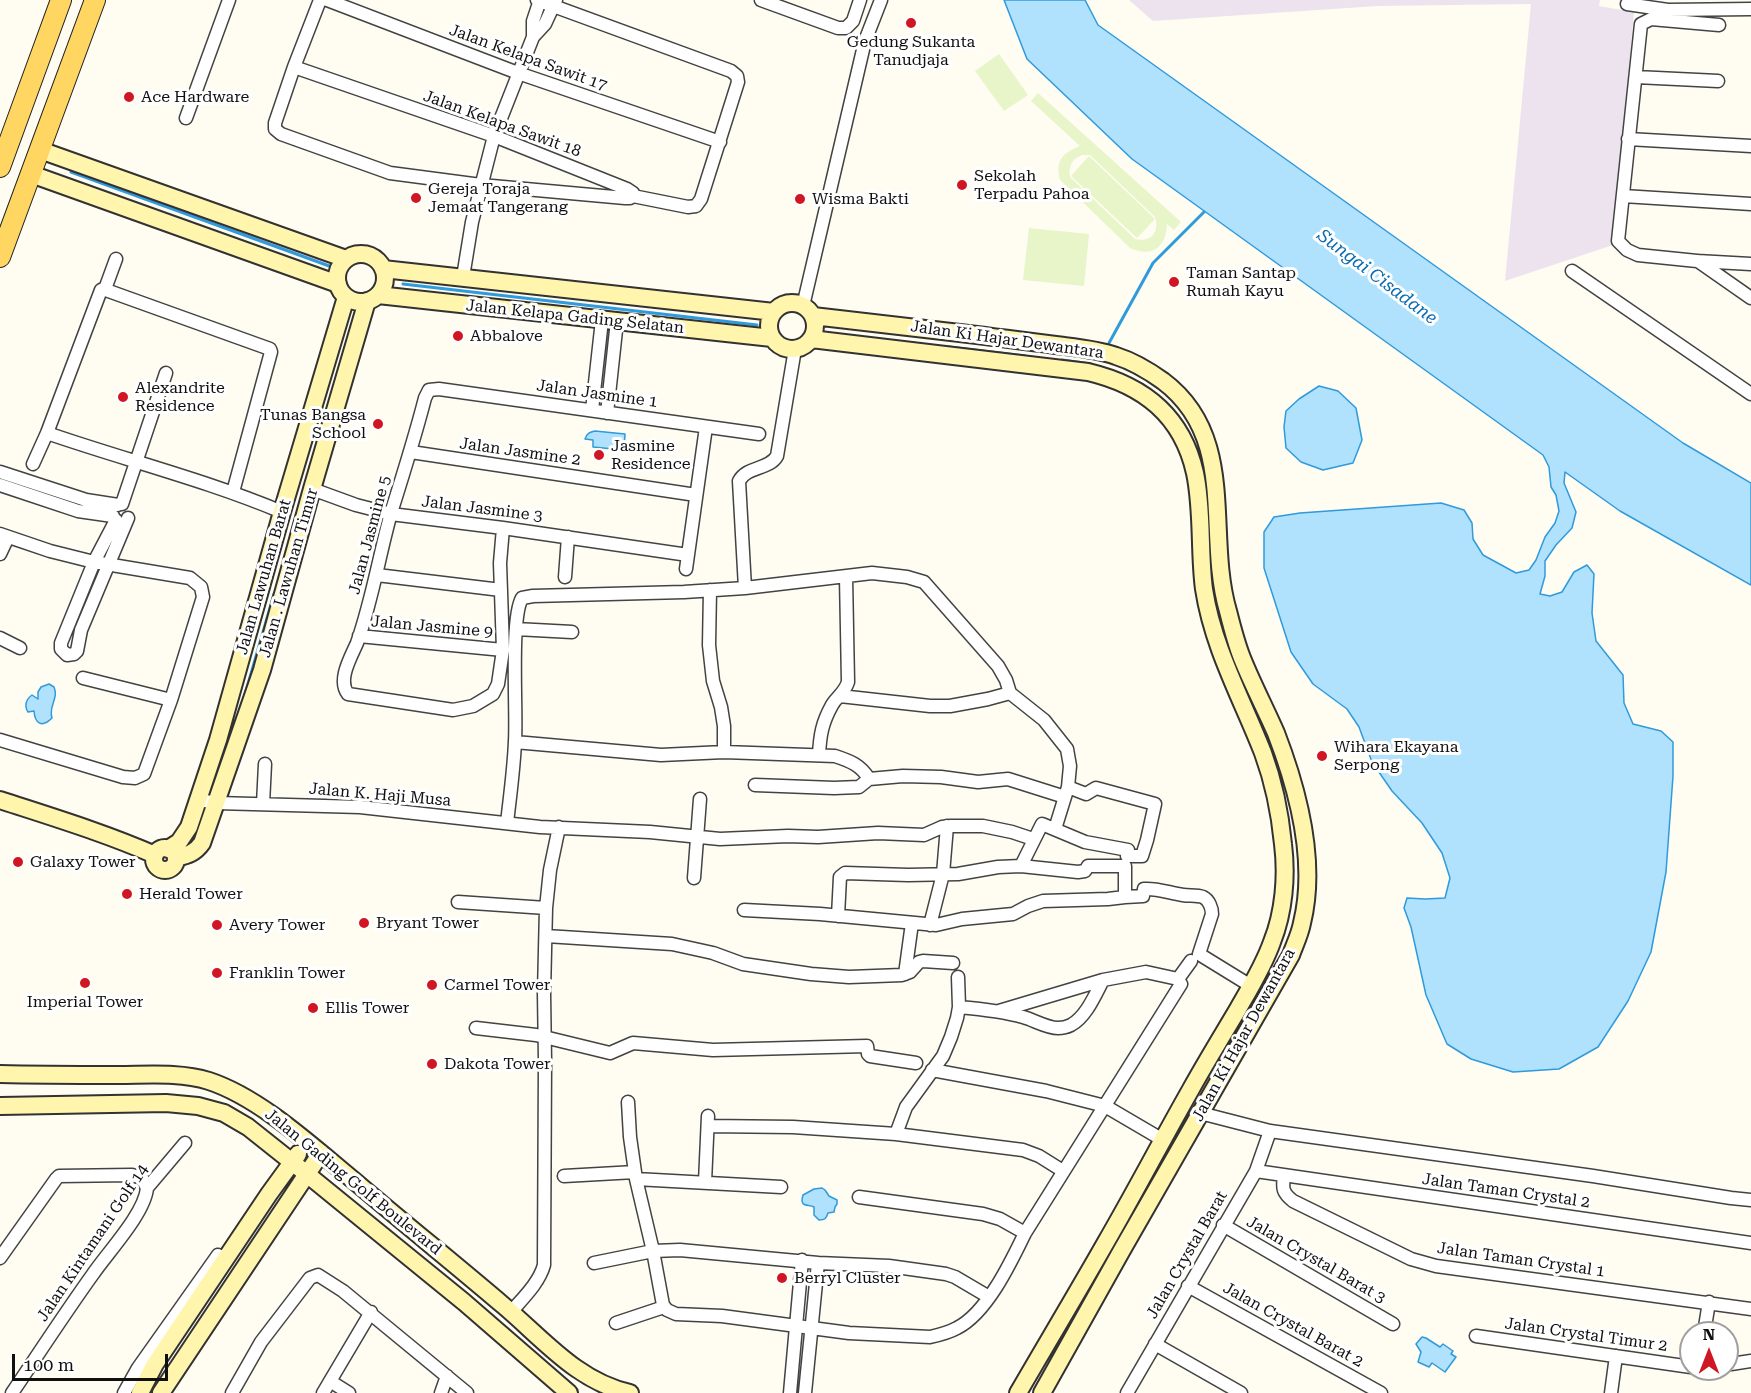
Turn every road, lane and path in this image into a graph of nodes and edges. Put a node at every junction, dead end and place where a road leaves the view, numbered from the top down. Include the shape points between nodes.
1 (61, 0) edge
2 (95, 0) edge
3 (229, 0) edge
4 (320, 0) edge
5 (327, 0) edge
6 (539, 0) edge
7 (761, 0) edge
8 (860, 0) edge
9 (881, 0) edge
10 (555, 3) edge
11 (1628, 4) dead end
12 (1751, 9) edge
13 (1719, 25) dead end
14 (533, 37) junction
15 (294, 67) junction
16 (518, 74) junction
17 (1636, 77) junction
18 (1718, 81) dead end
19 (186, 118) dead end
20 (494, 136) junction
21 (6, 137) edge
22 (1628, 139) junction
23 (720, 142) junction
24 (1751, 146) edge
25 (40, 150) junction
26 (1, 163) edge
27 (31, 174) junction
28 (481, 185) junction
29 (633, 196) junction
30 (1623, 196) junction
31 (1751, 204) edge
32 (0, 257) edge
33 (116, 259) dead end
34 (346, 259) junction
35 (1697, 261) junction
36 (1751, 264) edge
37 (383, 269) junction
38 (1572, 271) dead end
39 (463, 278) junction
40 (105, 289) junction
41 (342, 290) junction
42 (373, 298) junction
43 (1751, 298) edge
44 (808, 311) junction
45 (774, 312) junction
46 (837, 318) junction
47 (610, 321) junction
48 (772, 338) junction
49 (811, 339) junction
50 (833, 341) junction
51 (1042, 343) junction
52 (795, 349) junction
53 (1041, 367) junction
54 (166, 373) dead end
55 (429, 390) joint
56 (1751, 394) edge
57 (592, 410) junction
58 (608, 413) junction
59 (706, 427) junction
60 (47, 433) junction
61 (759, 434) dead end
62 (411, 452) junction
63 (138, 461) junction
64 (33, 464) dead end
65 (0, 472) edge
66 (0, 485) edge
67 (312, 489) junction
68 (233, 492) junction
69 (696, 495) junction
70 (282, 512) junction
71 (119, 513) junction
72 (391, 514) junction
73 (503, 528) junction
74 (4, 535) edge
75 (568, 537) junction
76 (0, 554) edge
77 (688, 555) junction
78 (94, 562) junction
79 (109, 564) junction
80 (686, 569) dead end
81 (376, 575) junction
82 (565, 577) dead end
83 (846, 577) junction
84 (745, 588) junction
85 (501, 590) junction
86 (710, 590) junction
87 (516, 629) junction
88 (572, 632) dead end
89 (359, 636) junction
90 (0, 638) edge
91 (20, 648) dead end
92 (502, 650) junction
93 (83, 678) dead end
94 (1010, 693) junction
95 (840, 696) junction
96 (171, 700) junction
97 (0, 740) edge
98 (218, 740) junction
99 (515, 742) junction
100 (236, 747) junction
101 (724, 752) junction
102 (819, 755) junction
103 (265, 764) dead end
104 (869, 779) junction
105 (755, 785) dead end
106 (1066, 792) junction
107 (700, 799) dead end
108 (0, 800) edge
109 (199, 800) junction
110 (217, 803) junction
111 (263, 804) junction
112 (507, 823) junction
113 (947, 826) junction
114 (559, 827) junction
115 (1055, 829) junction
116 (698, 837) junction
117 (1033, 839) junction
118 (166, 854) junction
119 (1126, 861) junction
120 (1021, 866) junction
121 (943, 874) junction
122 (694, 878) dead end
123 (1125, 897) junction
124 (458, 902) dead end
125 (546, 908) junction
126 (744, 910) dead end
127 (838, 916) junction
128 (912, 923) junction
129 (930, 925) junction
130 (546, 936) junction
131 (1191, 961) dead end
132 (953, 963) dead end
133 (905, 974) junction
134 (958, 977) dead end
135 (1178, 979) junction
136 (1103, 980) junction
137 (1251, 986) junction
138 (959, 1007) junction
139 (998, 1011) junction
140 (476, 1028) dead end
141 (545, 1038) junction
142 (916, 1063) dead end
143 (932, 1070) junction
144 (0, 1074) edge
145 (628, 1102) dead end
146 (0, 1106) edge
147 (1105, 1106) junction
148 (1200, 1113) junction
149 (1270, 1131) junction
150 (896, 1134) junction
151 (1163, 1140) junction
152 (185, 1143) dead end
153 (307, 1143) junction
154 (321, 1154) junction
155 (292, 1162) junction
156 (1064, 1171) junction
157 (1256, 1171) junction
158 (307, 1175) junction
159 (564, 1176) dead end
160 (635, 1176) junction
161 (1284, 1176) junction
162 (705, 1182) junction
163 (781, 1187) dead end
164 (147, 1188) junction
165 (259, 1194) dead end
166 (859, 1197) dead end
167 (1751, 1200) edge
168 (1223, 1226) junction
169 (1025, 1233) junction
170 (1751, 1243) edge
171 (653, 1251) junction
172 (0, 1258) edge
173 (802, 1260) junction
174 (594, 1263) dead end
175 (818, 1263) junction
176 (1188, 1286) junction
177 (989, 1297) junction
178 (1709, 1302) junction
179 (664, 1307) junction
180 (1751, 1309) edge
181 (371, 1312) junction
182 (511, 1312) junction
183 (186, 1318) junction
184 (1706, 1321) edge
185 (616, 1323) dead end
186 (1393, 1324) dead end
187 (796, 1326) junction
188 (812, 1328) junction
189 (203, 1330) junction
190 (1476, 1335) dead end
191 (1155, 1344) junction
192 (1616, 1356) junction
193 (1679, 1365) edge
194 (447, 1376) junction
195 (330, 1381) junction
196 (12, 1393) edge
197 (124, 1393) edge
198 (140, 1393) edge
199 (161, 1393) edge
200 (231, 1393) edge
201 (323, 1393) edge
202 (349, 1393) edge
203 (441, 1393) edge
204 (467, 1393) edge
205 (569, 1393) edge
206 (630, 1393) edge
207 (790, 1393) edge
208 (805, 1393) edge
209 (1018, 1393) edge
210 (1042, 1393) edge
211 (1127, 1393) edge
212 (1241, 1393) edge
213 (1381, 1393) edge
214 (1611, 1393) edge

1 - 21 main road
2 - 25 main road
3 - 19 street
4 - 15 street
5 - 16 street, Jalan Kelapa Sawit 17
6 - 10 street
6 - 14 street
7 - 8 street via 838,28 846,28 853,21
9 - 44 street via 866,41
10 - 14 street via 545,24
10 - 23 street via 731,70 738,82
11 - 12 street via 1668,10
13 - 17 street via 1645,20 1641,24
14 - 16 street
15 - 20 street, Jalan Kelapa Sawit 18
15 - 28 street via 275,123 281,134 390,173
16 - 20 street
16 - 23 street, Jalan Kelapa Sawit 17
17 - 18 street
17 - 22 street
20 - 28 street
20 - 29 street, Jalan Kelapa Sawit 18 via 627,189
21 - 26 main road
22 - 24 street
22 - 30 street
23 - 29 street, Jalan Kelapa Sawit 18 via 696,206
25 - 27 main road
25 - 34 street
27 - 32 main road
27 - 41 street
28 - 29 street
28 - 39 street
30 - 31 street
30 - 35 street via 1618,241 1627,250 1638,255
33 - 40 street
34 - 37 street via 367,255
34 - 41 street via 338,270
35 - 36 street
35 - 43 street
37 - 39 street, Jalan Kelapa Gading Selatan
37 - 42 street via 384,283
38 - 56 street
39 - 45 street, Jalan Kelapa Gading Selatan
40 - 60 street via 101,289
40 - 68 street via 270,349
41 - 42 street via 353,300
41 - 70 street, Jalan Lawuhan Barat
42 - 47 street, Jalan Kelapa Gading Selatan
42 - 67 street, Jalan . Lawuhan Timur
44 - 45 street via 789,302
44 - 46 street, Jalan Ki Hajar Dewantara
44 - 49 street via 815,327
45 - 48 street via 769,321
46 - 50 street via 825,328
46 - 51 street, Jalan Ki Hajar Dewantara
47 - 48 street, Jalan Kelapa Gading Selatan
47 - 57 street
47 - 58 street
48 - 52 street via 780,346
49 - 50 street, Jalan Ki Hajar Dewantara
49 - 52 street
50 - 53 street, Jalan Ki Hajar Dewantara
51 - 53 street
51 - 148 street, Jalan Ki Hajar Dewantara via 1087,349 1136,364 1163,381 1197,419 1215,473 1220,573 1227,609 1242,657 1276,734 1300,813 1308,862 1302,923 1280,976
52 - 84 street via 777,456 768,465 741,476 739,481
53 - 137 street, Jalan Ki Hajar Dewantara via 1088,372 1127,384 1164,413 1179,431 1190,454 1196,476 1202,570 1210,618 1271,777 1283,846 1284,889 1273,941
54 - 63 street
55 - 57 street, Jalan Jasmine 1
55 - 62 street, Jalan Jasmine 5
57 - 58 street, Jalan Jasmine 1
58 - 59 street, Jalan Jasmine 1
59 - 61 street, Jalan Jasmine 1
59 - 69 street
60 - 63 street
60 - 64 street
62 - 69 street, Jalan Jasmine 2
62 - 72 street, Jalan Jasmine 5
63 - 68 street
63 - 71 street
65 - 71 street
66 - 71 street via 78,511
67 - 72 street, Jalan Jasmine 3
67 - 100 street, Jalan . Lawuhan Timur via 262,670
68 - 70 street
69 - 77 street
70 - 98 street, Jalan Lawuhan Barat
71 - 78 street
71 - 79 street
72 - 73 street, Jalan Jasmine 3
72 - 81 street, Jalan Jasmine 5
73 - 75 street, Jalan Jasmine 3
73 - 85 street
74 - 76 street
74 - 78 street
75 - 77 street, Jalan Jasmine 3
75 - 82 street
77 - 80 street
78 - 79 street
78 - 79 street via 61,643 61,650 67,655 77,651 81,630
79 - 96 street via 190,578 201,587 203,597
81 - 85 street
81 - 89 street, Jalan Jasmine 5
83 - 84 street
83 - 94 street via 872,573 924,582 998,666
83 - 95 street via 848,682
84 - 86 street
85 - 92 street
86 - 87 street via 524,597 518,606
86 - 101 street via 709,645 724,726
87 - 88 street
87 - 99 street
89 - 92 street, Jalan Jasmine 9
89 - 92 street, Jalan Jasmine 5 via 345,675 348,694 453,710 473,706 493,694
90 - 91 street
93 - 96 street
94 - 95 street via 950,706
94 - 106 street via 1044,720 1067,749 1070,766
95 - 102 street via 833,702 820,731
96 - 97 street via 144,774 135,778
98 - 100 street
98 - 109 street, Jalan Lawuhan Barat
99 - 101 street via 661,755
99 - 112 street
100 - 110 street, Jalan . Lawuhan Timur
101 - 102 street
102 - 104 street via 851,761
103 - 111 street
104 - 105 street via 859,787 843,788
104 - 106 street via 1008,779
106 - 115 street
106 - 119 street via 1086,794 1096,788 1155,804 1142,856
107 - 116 street
108 - 118 street
109 - 110 street, Jalan K. Haji Musa
109 - 118 street, Jalan Lawuhan Barat via 184,835
110 - 111 street, Jalan K. Haji Musa
110 - 118 street, Jalan . Lawuhan Timur via 197,850 189,855
111 - 112 street, Jalan K. Haji Musa via 360,807
112 - 114 street, Jalan K. Haji Musa
113 - 116 street, Jalan K. Haji Musa via 924,835
113 - 117 street, Jalan K. Haji Musa via 983,826
113 - 121 street
114 - 116 street, Jalan K. Haji Musa
114 - 125 street
115 - 117 street via 1041,824
115 - 119 street via 1085,843 1128,850
116 - 122 street
117 - 120 street
119 - 120 street via 1088,866 1083,872
119 - 123 street
120 - 121 street
121 - 127 street via 845,873 840,877
121 - 129 street
123 - 129 street via 1043,901 1013,914
123 - 137 street via 1143,896 1144,889 1157,888 1206,899 1212,914 1198,954
124 - 125 street
125 - 130 street
126 - 127 street
127 - 128 street
128 - 129 street
128 - 133 street
130 - 133 street via 672,944 743,964 811,974
130 - 141 street
131 - 135 street
132 - 133 street via 923,961
134 - 138 street
135 - 136 street via 1146,972
135 - 147 street via 1180,986
136 - 139 street
136 - 139 street via 1080,1017 1065,1028
137 - 151 street, Jalan Ki Hajar Dewantara
138 - 139 street
138 - 143 street via 943,1056
140 - 141 street
141 - 142 street via 610,1053 633,1043 713,1050 867,1046 870,1056
141 - 182 street via 544,1265
143 - 147 street
143 - 150 street via 906,1107
144 - 153 street, Jalan Gading Golf Boulevard via 171,1075 207,1081 262,1108
145 - 160 street
146 - 155 street, Jalan Gading Golf Boulevard via 166,1103 198,1107 224,1113
147 - 151 street
147 - 156 street
148 - 149 street
148 - 210 street, Jalan Ki Hajar Dewantara
149 - 157 street, Jalan Crystal Barat
149 - 167 street
150 - 156 street via 1023,1150
150 - 162 street via 708,1121
151 - 209 street, Jalan Ki Hajar Dewantara
152 - 164 street, Jalan Kintamani Golf 14
153 - 154 street, Jalan Gading Golf Boulevard
153 - 155 street
154 - 158 street
154 - 182 street, Jalan Gading Golf Boulevard
155 - 158 street, Jalan Gading Golf Boulevard
155 - 183 street
156 - 169 street
157 - 161 street, Jalan Taman Crystal 2
157 - 168 street, Jalan Crystal Barat
158 - 189 street
158 - 205 street, Jalan Gading Golf Boulevard
159 - 160 street
160 - 162 street
160 - 171 street
161 - 170 street, Jalan Taman Crystal 2
161 - 178 street, Jalan Taman Crystal 1 via 1282,1188 1293,1201 1411,1258 1436,1266
162 - 163 street
164 - 172 street via 141,1178 132,1174 59,1176
164 - 196 street, Jalan Kintamani Golf 14 via 136,1215
165 - 197 street
166 - 169 street via 983,1214
168 - 176 street, Jalan Crystal Barat
168 - 186 street, Jalan Crystal Barat 3
169 - 177 street
171 - 173 street
171 - 174 street
171 - 179 street
173 - 175 street
173 - 187 street
175 - 177 street via 938,1272
175 - 188 street
176 - 191 street, Jalan Crystal Barat
176 - 213 street, Jalan Crystal Barat 2
177 - 188 street via 959,1327 930,1337
178 - 180 street, Jalan Taman Crystal 1
178 - 184 street
179 - 185 street
179 - 187 street via 676,1314
181 - 194 street
181 - 195 street
181 - 200 street via 315,1275 261,1342
182 - 206 street, Jalan Gading Golf Boulevard via 574,1367 597,1382
183 - 189 street
183 - 198 street
187 - 188 street
187 - 207 street
188 - 208 street
189 - 199 street
190 - 192 street, Jalan Crystal Timur 2
191 - 211 street, Jalan Crystal Barat
191 - 212 street
192 - 193 street, Jalan Crystal Timur 2
192 - 214 street
194 - 203 street
194 - 204 street
195 - 201 street
195 - 202 street

